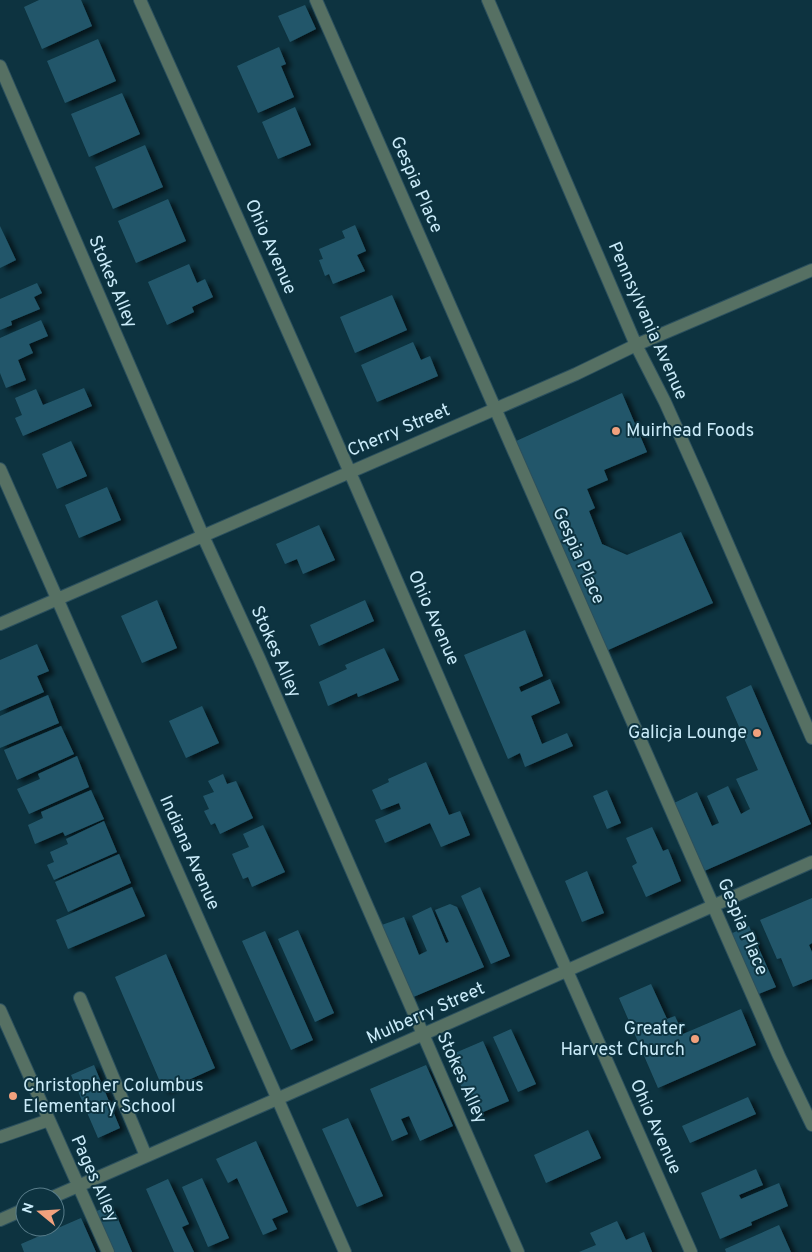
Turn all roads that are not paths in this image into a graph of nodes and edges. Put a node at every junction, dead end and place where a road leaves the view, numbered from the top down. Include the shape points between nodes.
1 (140, 0) edge
2 (316, 0) edge
3 (488, 0) edge
4 (0, 66) edge
5 (812, 270) edge
6 (636, 345) junction
7 (495, 410) junction
8 (0, 469) edge
9 (351, 471) junction
10 (203, 536) junction
11 (57, 600) junction
12 (0, 624) edge
13 (812, 738) edge
14 (812, 862) edge
15 (713, 905) junction
16 (567, 970) junction
17 (80, 998) dead end
18 (0, 1010) edge
19 (423, 1034) junction
20 (277, 1099) junction
21 (49, 1120) junction
22 (812, 1125) edge
23 (0, 1137) edge
24 (146, 1156) junction
25 (78, 1186) junction
26 (65, 1192) edge
27 (15, 1213) edge
28 (0, 1220) edge
29 (108, 1252) edge
30 (345, 1252) edge
31 (518, 1252) edge
32 (691, 1252) edge

1 - 9 street, Ohio Avenue
2 - 7 street, Gespia Place
3 - 6 street, Pennsylvania Avenue
4 - 10 street, Stokes Alley
5 - 6 street, Cherry Street
6 - 7 street, Cherry Street
6 - 13 street, Pennsylvania Avenue via 665,402
7 - 9 street, Cherry Street
7 - 15 street, Gespia Place
8 - 11 street, Indiana Avenue
9 - 10 street, Cherry Street
9 - 16 street, Ohio Avenue
10 - 11 street, Cherry Street
10 - 19 street, Stokes Alley
11 - 12 street, Cherry Street
11 - 20 street, Indiana Avenue
14 - 15 street, Mulberry Street
15 - 16 street, Mulberry Street
15 - 22 street, Gespia Place
16 - 19 street, Mulberry Street
16 - 32 street, Ohio Avenue
17 - 24 street
18 - 21 street, Pages Alley
19 - 20 street, Mulberry Street
19 - 31 street, Stokes Alley
20 - 24 street, Mulberry Street
20 - 30 street, Indiana Avenue
21 - 23 street
21 - 25 street, Pages Alley
24 - 25 street, Mulberry Street
25 - 26 street, Mulberry Street
25 - 29 street, Pages Alley
27 - 28 street

